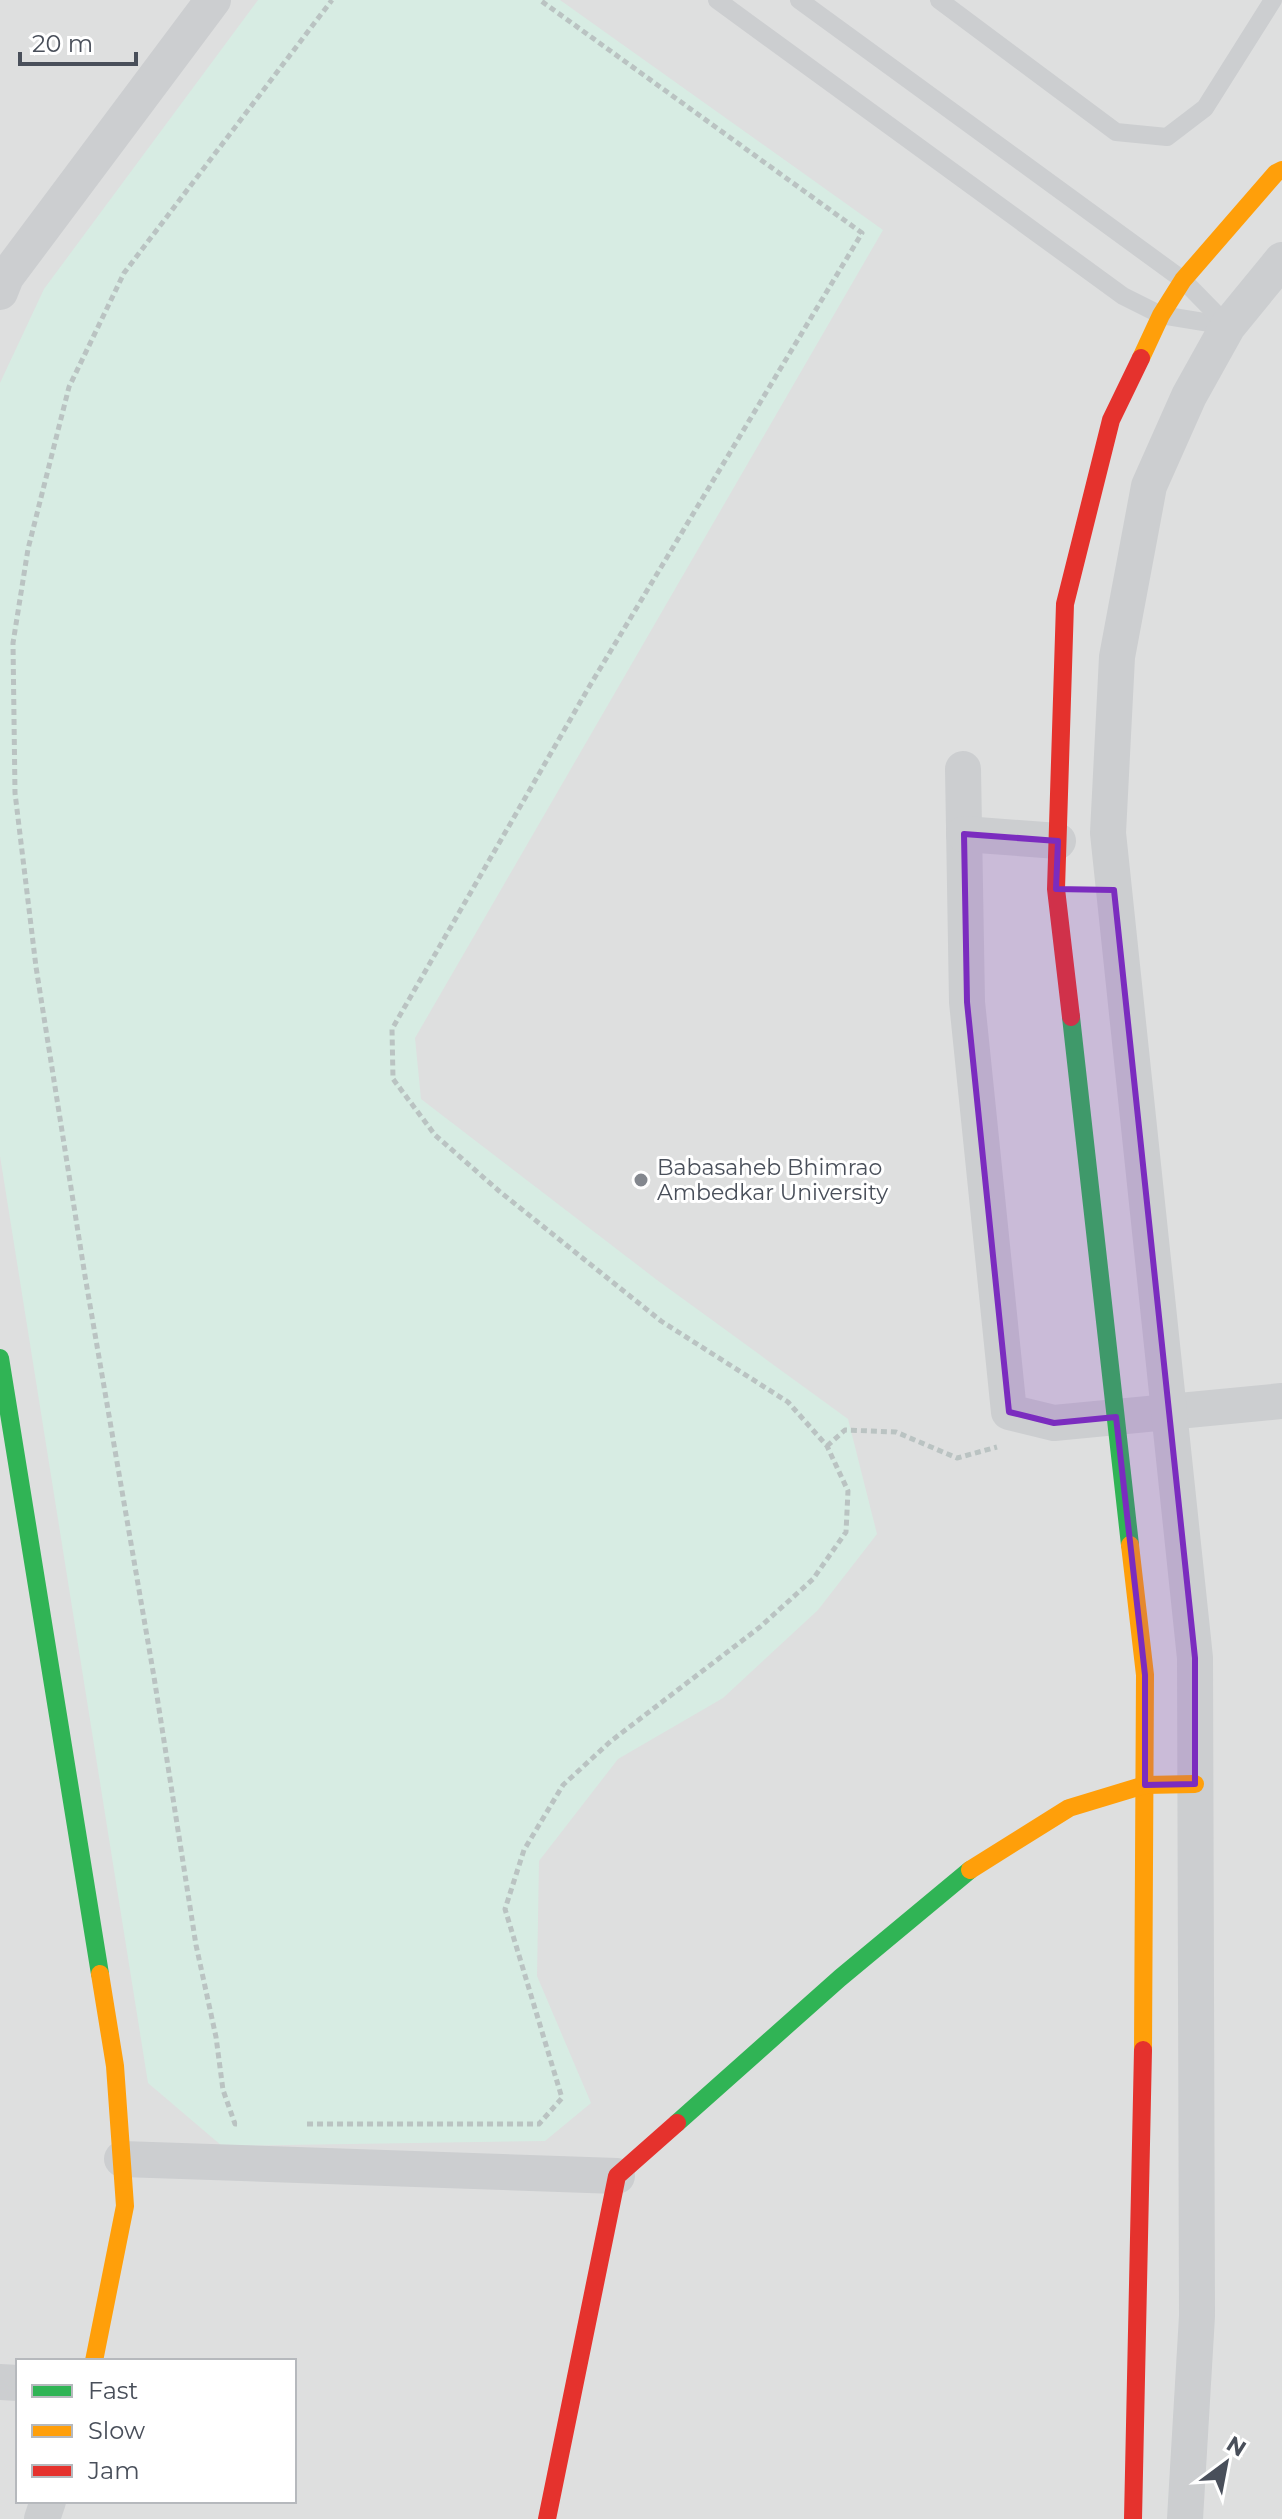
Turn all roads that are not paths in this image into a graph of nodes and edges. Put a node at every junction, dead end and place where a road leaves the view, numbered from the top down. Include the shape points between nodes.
1 (213, 0) edge
2 (717, 0) edge
3 (799, 0) edge
4 (939, 0) edge
5 (1273, 0) edge
6 (1282, 170) edge
7 (1282, 260) edge
8 (1183, 280) junction
9 (0, 292) edge
10 (1161, 315) junction
11 (1228, 326) junction
12 (963, 769) dead end
13 (964, 834) junction
14 (1058, 841) junction
15 (1056, 889) junction
16 (1114, 890) junction
17 (0, 1358) edge
18 (1282, 1401) edge
19 (1169, 1412) junction
20 (1116, 1417) junction
21 (1195, 1784) junction
22 (1145, 1785) junction
23 (122, 2159) junction
24 (617, 2176) junction
25 (94, 2359) edge
26 (547, 2519) edge
27 (1133, 2519) edge
28 (1185, 2519) edge

1 - 9 street
2 - 10 lane via 1123,296
3 - 8 lane
4 - 5 lane via 1116,132 1167,137 1205,108
6 - 8 street
7 - 11 street
8 - 10 street
8 - 11 lane
10 - 11 lane
10 - 14 street via 1111,420 1065,604
11 - 16 street via 1149,486 1117,657 1108,833
12 - 13 street
13 - 14 street
13 - 20 street via 967,1002 1009,1412 1054,1423
14 - 15 street
15 - 16 street
15 - 20 street
16 - 19 street
17 - 23 street via 115,2066
18 - 19 street
19 - 20 street
19 - 21 street via 1195,1658
20 - 22 street via 1145,1675
21 - 22 street
21 - 28 street via 1197,2316
22 - 24 street via 1069,1808 969,1871
22 - 27 street
23 - 24 street
23 - 25 street via 125,2206
24 - 26 street

